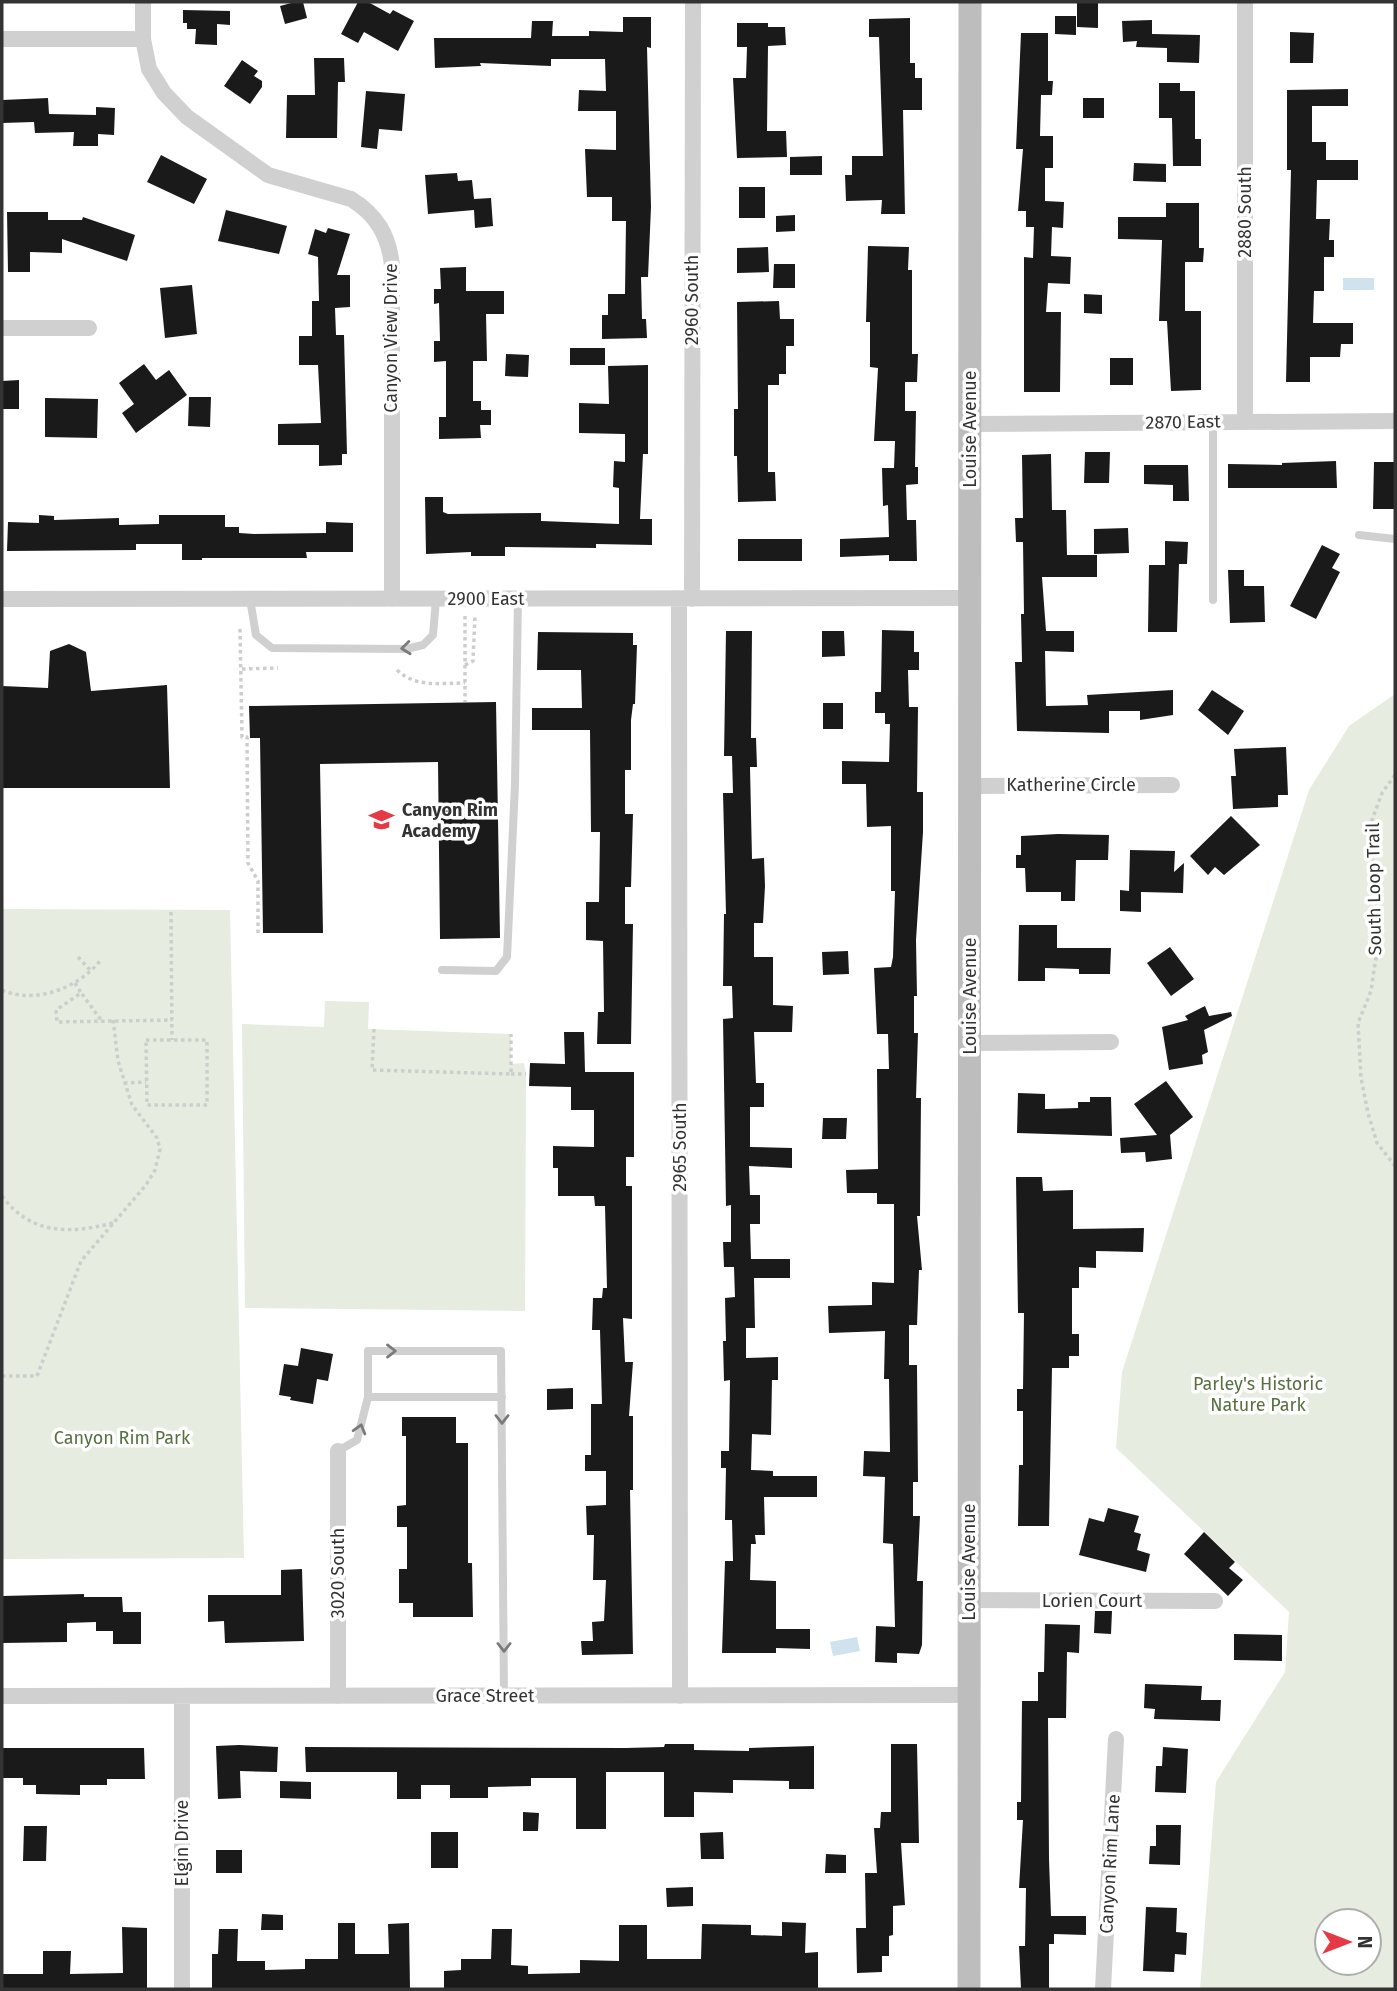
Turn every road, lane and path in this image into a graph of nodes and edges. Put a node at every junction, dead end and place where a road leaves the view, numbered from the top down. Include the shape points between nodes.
1 (143, 2) edge
2 (693, 2) edge
3 (970, 2) edge
4 (1245, 2) edge
5 (143, 38) junction
6 (2, 39) edge
7 (2, 328) edge
8 (89, 328) dead end
9 (1245, 421) junction
10 (1395, 421) edge
11 (1213, 422) junction
12 (970, 424) junction
13 (1359, 535) dead end
14 (1395, 539) edge
15 (970, 598) junction
16 (2, 599) edge
17 (250, 599) junction
18 (392, 599) junction
19 (436, 599) junction
20 (518, 599) junction
21 (686, 599) junction
22 (1213, 600) dead end
23 (240, 616) dead end
24 (465, 616) dead end
25 (475, 616) dead end
26 (465, 665) junction
27 (278, 668) dead end
28 (241, 669) junction
29 (397, 670) dead end
30 (465, 683) junction
31 (465, 702) dead end
32 (1395, 775) edge
33 (1172, 785) dead end
34 (970, 786) junction
35 (171, 912) dead end
36 (258, 934) dead end
37 (78, 957) dead end
38 (100, 961) dead end
39 (442, 970) dead end
40 (92, 971) junction
41 (75, 983) junction
42 (2, 990) edge
43 (81, 993) junction
44 (113, 1019) junction
45 (101, 1020) junction
46 (172, 1020) junction
47 (374, 1029) dead end
48 (511, 1034) dead end
49 (172, 1040) junction
50 (1111, 1042) dead end
51 (970, 1043) junction
52 (510, 1074) junction
53 (526, 1074) dead end
54 (146, 1082) junction
55 (124, 1083) junction
56 (1395, 1166) edge
57 (2, 1196) edge
58 (113, 1223) junction
59 (2, 1376) edge
60 (368, 1397) junction
61 (502, 1397) junction
62 (338, 1451) joint
63 (969, 1600) junction
64 (1215, 1601) dead end
65 (969, 1695) junction
66 (2, 1696) edge
67 (182, 1696) junction
68 (338, 1696) junction
69 (504, 1696) junction
70 (680, 1696) junction
71 (1116, 1739) dead end
72 (181, 1989) edge
73 (969, 1989) edge
74 (1103, 1989) edge

1 - 5 street, Canyon View Drive
2 - 21 street, 2960 South
3 - 12 street, Louise Avenue
4 - 9 street, 2880 South
5 - 6 street
5 - 18 street, Canyon View Drive via 154,80 187,117 268,175 363,206 387,239 392,266
7 - 8 street
9 - 10 street, 2870 East
9 - 11 street, 2870 East
11 - 12 street, 2870 East
11 - 22 lane
12 - 15 street, Louise Avenue
13 - 14 lane
15 - 21 street, 2900 East
15 - 34 street, Louise Avenue
16 - 17 street, 2900 East
17 - 18 street, 2900 East
19 -> 17 lane via 433,635 423,645 406,649 272,648 256,635
18 - 19 street, 2900 East
19 - 20 street, 2900 East
20 - 21 street, 2900 East
20 - 39 lane via 507,957 496,971
21 - 70 street, 2965 South
23 - 28 path
24 - 26 path
25 - 26 path via 473,661
26 - 30 path
27 - 28 path
28 - 36 path via 243,737 247,737 248,863 258,881
29 - 30 path via 410,681
30 - 31 path
32 - 56 path, South Loop Trail via 1381,793 1369,828 1377,950 1371,990 1358,1023 1368,1112 1377,1143
33 - 34 street, Katherine Circle
34 - 51 street, Louise Avenue
35 - 46 path
37 - 40 path
38 - 40 path
40 - 41 path
41 - 42 path via 29,995
41 - 43 path
43 - 45 path
43 - 45 path via 55,1010 57,1022
44 - 45 path
44 - 46 path
44 - 55 path
46 - 49 path
47 - 52 path via 372,1070
48 - 52 path
49 - 54 path via 146,1040
49 - 54 path via 207,1040 207,1105 147,1105
50 - 51 street
51 - 63 street, Louise Avenue
52 - 53 path
54 - 55 path
55 - 58 path via 132,1105 160,1149 146,1185
57 - 58 path via 11,1209 45,1228 76,1232
58 - 59 path via 81,1261 37,1376
60 - 61 lane
60 -> 61 lane via 368,1352 488,1351 501,1351
62 -> 60 lane via 358,1440
61 -> 69 lane
62 - 68 street, 3020 South
63 - 64 street, Lorien Court
63 - 65 street, Louise Avenue
65 - 70 street, Grace Street
65 - 73 street, Louise Avenue
66 - 67 street, Grace Street
67 - 68 street, Grace Street
67 - 72 street, Elgin Drive
68 - 69 street, Grace Street
69 - 70 street, Grace Street
71 - 74 street, Canyon Rim Lane

